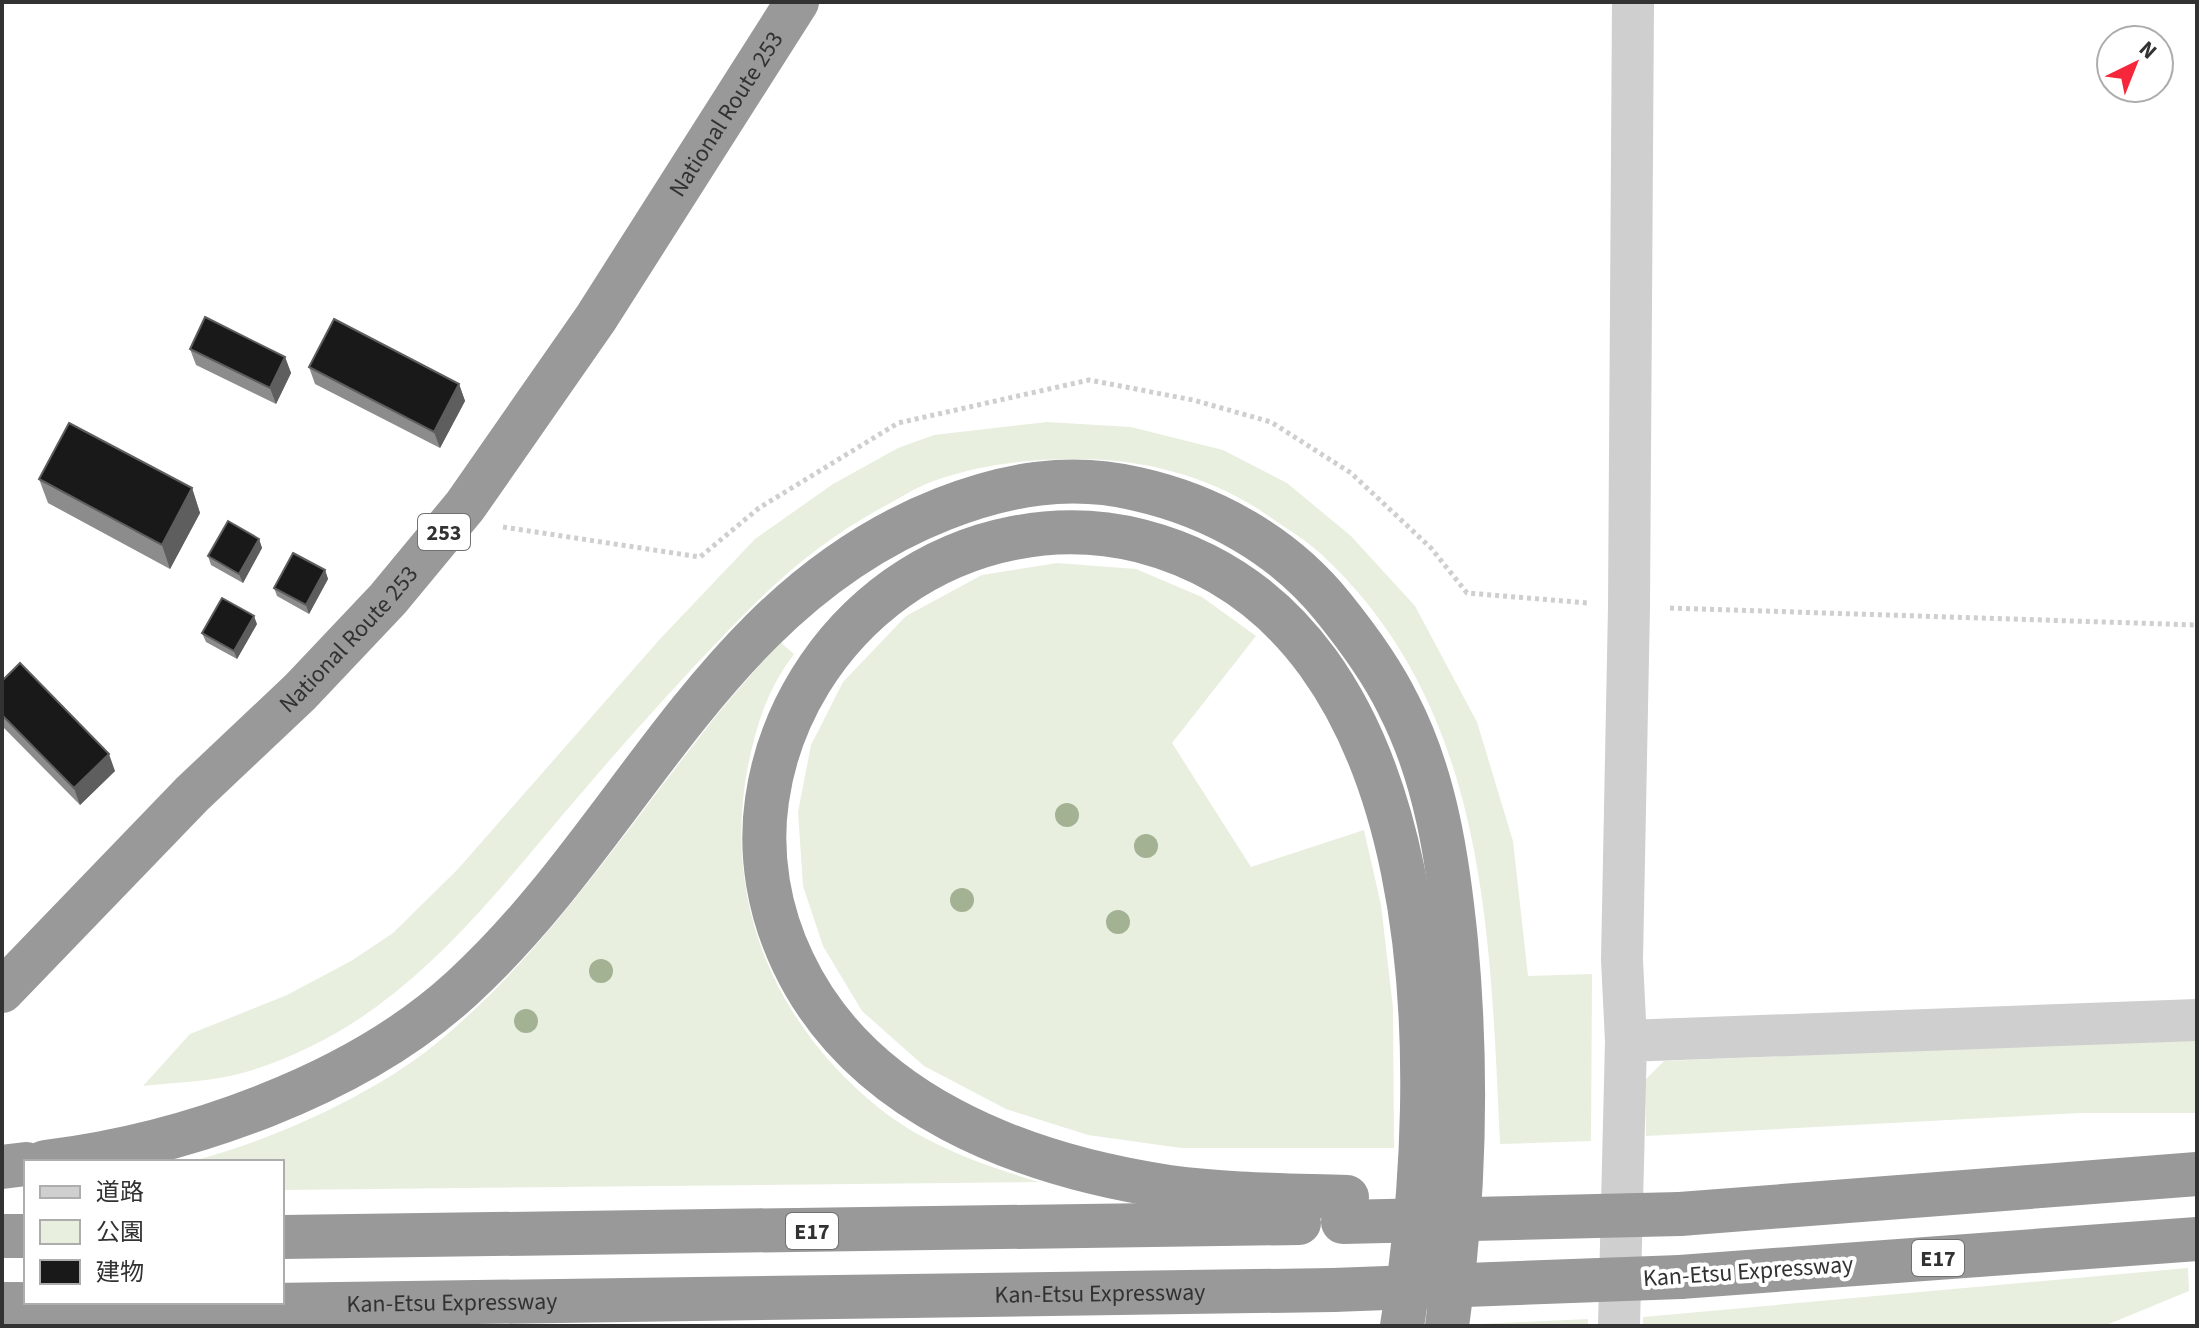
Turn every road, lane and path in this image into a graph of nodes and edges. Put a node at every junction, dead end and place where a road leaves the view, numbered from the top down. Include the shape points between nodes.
1 (797, 2) edge
2 (1633, 2) edge
3 (1629, 607) junction
4 (2197, 625) edge
5 (2, 991) edge
6 (2197, 1020) edge
7 (1626, 1041) junction
8 (63, 1160) edge
9 (24, 1164) edge
10 (2, 1167) edge
11 (2197, 1173) edge
12 (1345, 1210) junction
13 (2, 1236) edge
14 (24, 1236) edge
15 (284, 1237) edge
16 (2197, 1239) edge
17 (2, 1304) edge
18 (1402, 1326) edge
19 (1447, 1326) edge
20 (1619, 1326) edge

1 - 5 highway, National Route 253 / 253 via 596,318 465,506 388,599 300,692 192,794
2 - 3 street
3 - 4 path
3 - 7 street via 1622,960
6 - 7 street
7 - 20 street
8 - 19 highway via 98,1156 232,1116 360,1062 458,992 503,947 751,638 837,563 875,540 987,492 1047,481 1105,481 1167,495 1227,519 1321,592 1363,644 1423,763 1442,832 1459,978 1465,1137
9 - 10 highway
11 - 12 highway, E17, bridge via 1680,1202
12 - 15 highway, E17
12 - 18 highway via 1170,1187 1023,1150 948,1119 895,1086 848,1046 810,998 782,939 766,877 764,820 772,764 792,712 822,662 857,620 899,587 948,558 1005,538 1066,530 1175,550 1268,609 1307,650 1343,701 1387,806 1406,887 1416,976 1423,1139
13 - 14 highway
16 - 17 highway, Kan-Etsu Expressway / E17, bridge via 1680,1277 1333,1290

